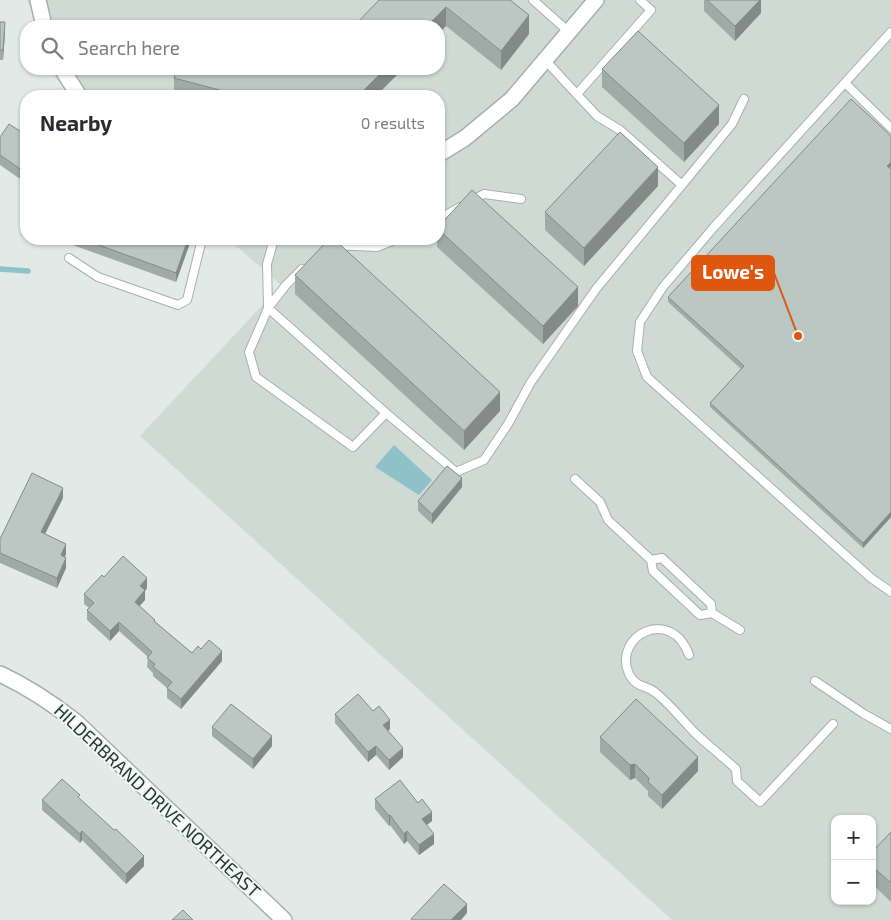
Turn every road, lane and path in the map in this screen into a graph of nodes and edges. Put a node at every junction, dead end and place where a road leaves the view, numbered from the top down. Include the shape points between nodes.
1 (38, 0) edge
2 (532, 0) edge
3 (596, 0) edge
4 (640, 0) edge
5 (43, 20) edge
6 (569, 32) junction
7 (891, 32) edge
8 (545, 60) junction
9 (66, 75) edge
10 (845, 83) junction
11 (75, 90) edge
12 (577, 94) junction
13 (744, 99) dead end
14 (891, 128) edge
15 (445, 150) edge
16 (682, 185) junction
17 (521, 199) dead end
18 (445, 216) edge
19 (201, 245) edge
20 (272, 245) edge
21 (344, 245) edge
22 (382, 245) edge
23 (69, 258) dead end
24 (307, 264) edge
25 (268, 308) junction
26 (386, 413) junction
27 (575, 479) dead end
28 (651, 560) junction
29 (891, 592) edge
30 (712, 613) junction
31 (740, 630) dead end
32 (689, 655) dead end
33 (0, 674) edge
34 (816, 681) dead end
35 (833, 724) dead end
36 (891, 729) edge
37 (284, 920) edge

1 - 5 street
2 - 6 lane
3 - 6 street
4 - 12 lane via 651,10
6 - 8 street
7 - 10 lane
8 - 12 lane
8 - 15 street via 512,99
9 - 11 street
10 - 14 lane
10 - 29 lane via 663,287 640,322 637,351 647,377 871,578
12 - 16 lane via 597,116 620,130
13 - 16 lane via 732,124
16 - 26 lane via 596,289 531,382 484,460 456,472
17 - 18 lane via 484,194
19 - 23 lane via 187,300 178,305 98,278
20 - 25 lane via 267,264
21 - 22 lane
24 - 25 lane
25 - 26 lane
25 - 26 lane via 249,352 256,377 353,448
27 - 28 lane via 600,502 608,520
28 - 30 lane via 662,558 711,604
28 - 30 lane via 653,571 700,615
30 - 31 lane
32 - 35 lane via 679,636 654,629 639,635 632,643 627,663 636,682 655,691 736,769 737,781 760,802
33 - 37 street, HILDERBRAND DRIVE NORTHEAST via 23,684 76,722
34 - 36 lane

